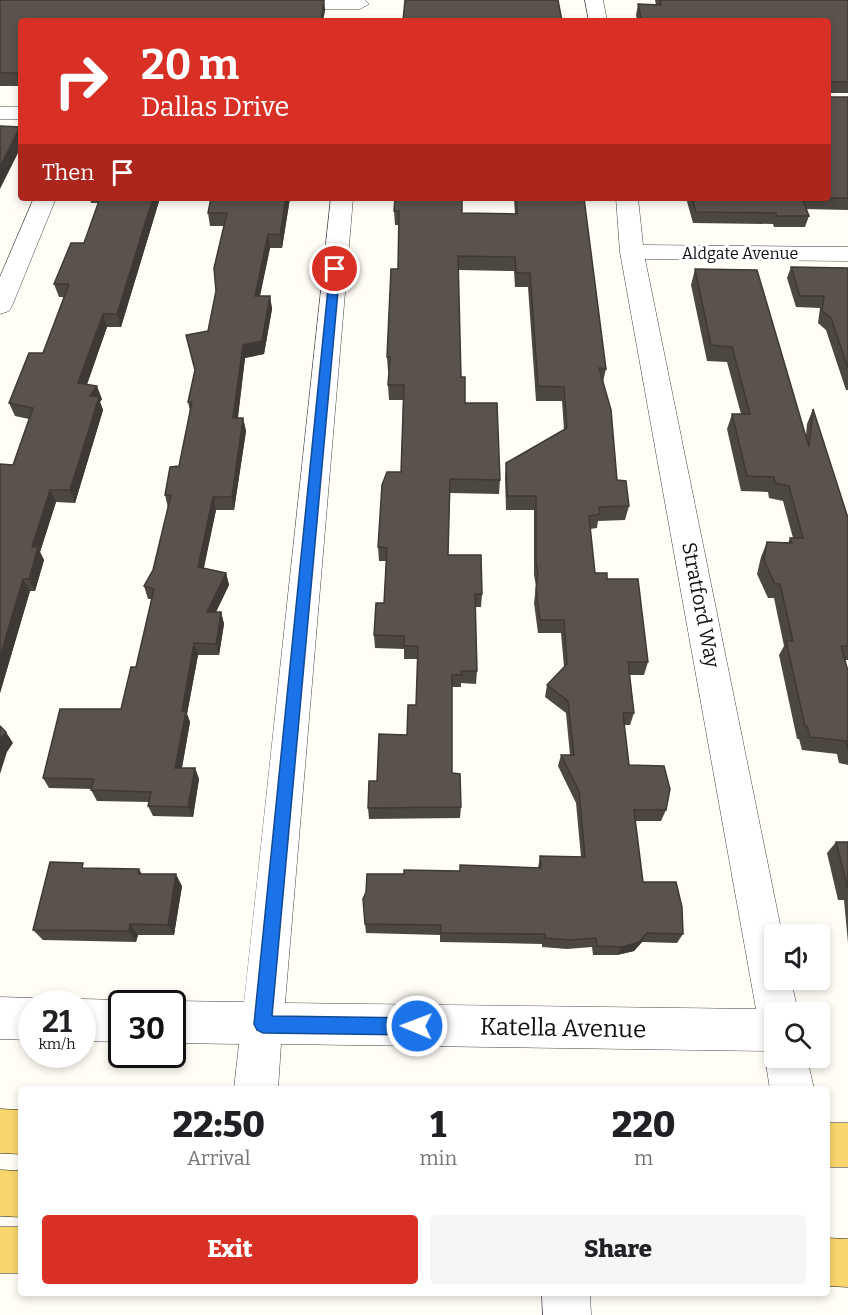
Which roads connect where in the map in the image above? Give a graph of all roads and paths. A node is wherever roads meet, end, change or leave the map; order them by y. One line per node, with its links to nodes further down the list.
1 (594, 0): 4 (street)
2 (267, 4): 3 (street)
3 (360, 8)
4 (597, 18)
5 (0, 113): 6 (street)
6 (18, 113)
7 (44, 201): 12 (street)
8 (342, 201): 17 (street)
9 (627, 201): 10 (street, Stratford Way)
10 (632, 252): 11 (street, Aldgate Avenue); 13 (street, Stratford Way)
11 (848, 254)
12 (0, 306)
13 (775, 1002)
14 (0, 1018): 15 (street)
15 (18, 1019)
16 (186, 1022): 17 (street, Katella Avenue)
17 (263, 1024): 18 (street, Katella Avenue); 20 (street)
18 (764, 1030)
19 (788, 1068): 21 (street)
20 (256, 1086)
21 (791, 1086)
22 (0, 1131): 23 (main road)
23 (18, 1132)
24 (830, 1144): 25 (main road)
25 (848, 1145)
26 (0, 1193): 27 (main road)
27 (18, 1194)
28 (0, 1250): 29 (main road)
29 (18, 1250)
30 (830, 1262): 31 (main road)
31 (848, 1263)
32 (566, 1296): 33 (street)
33 (567, 1315)

